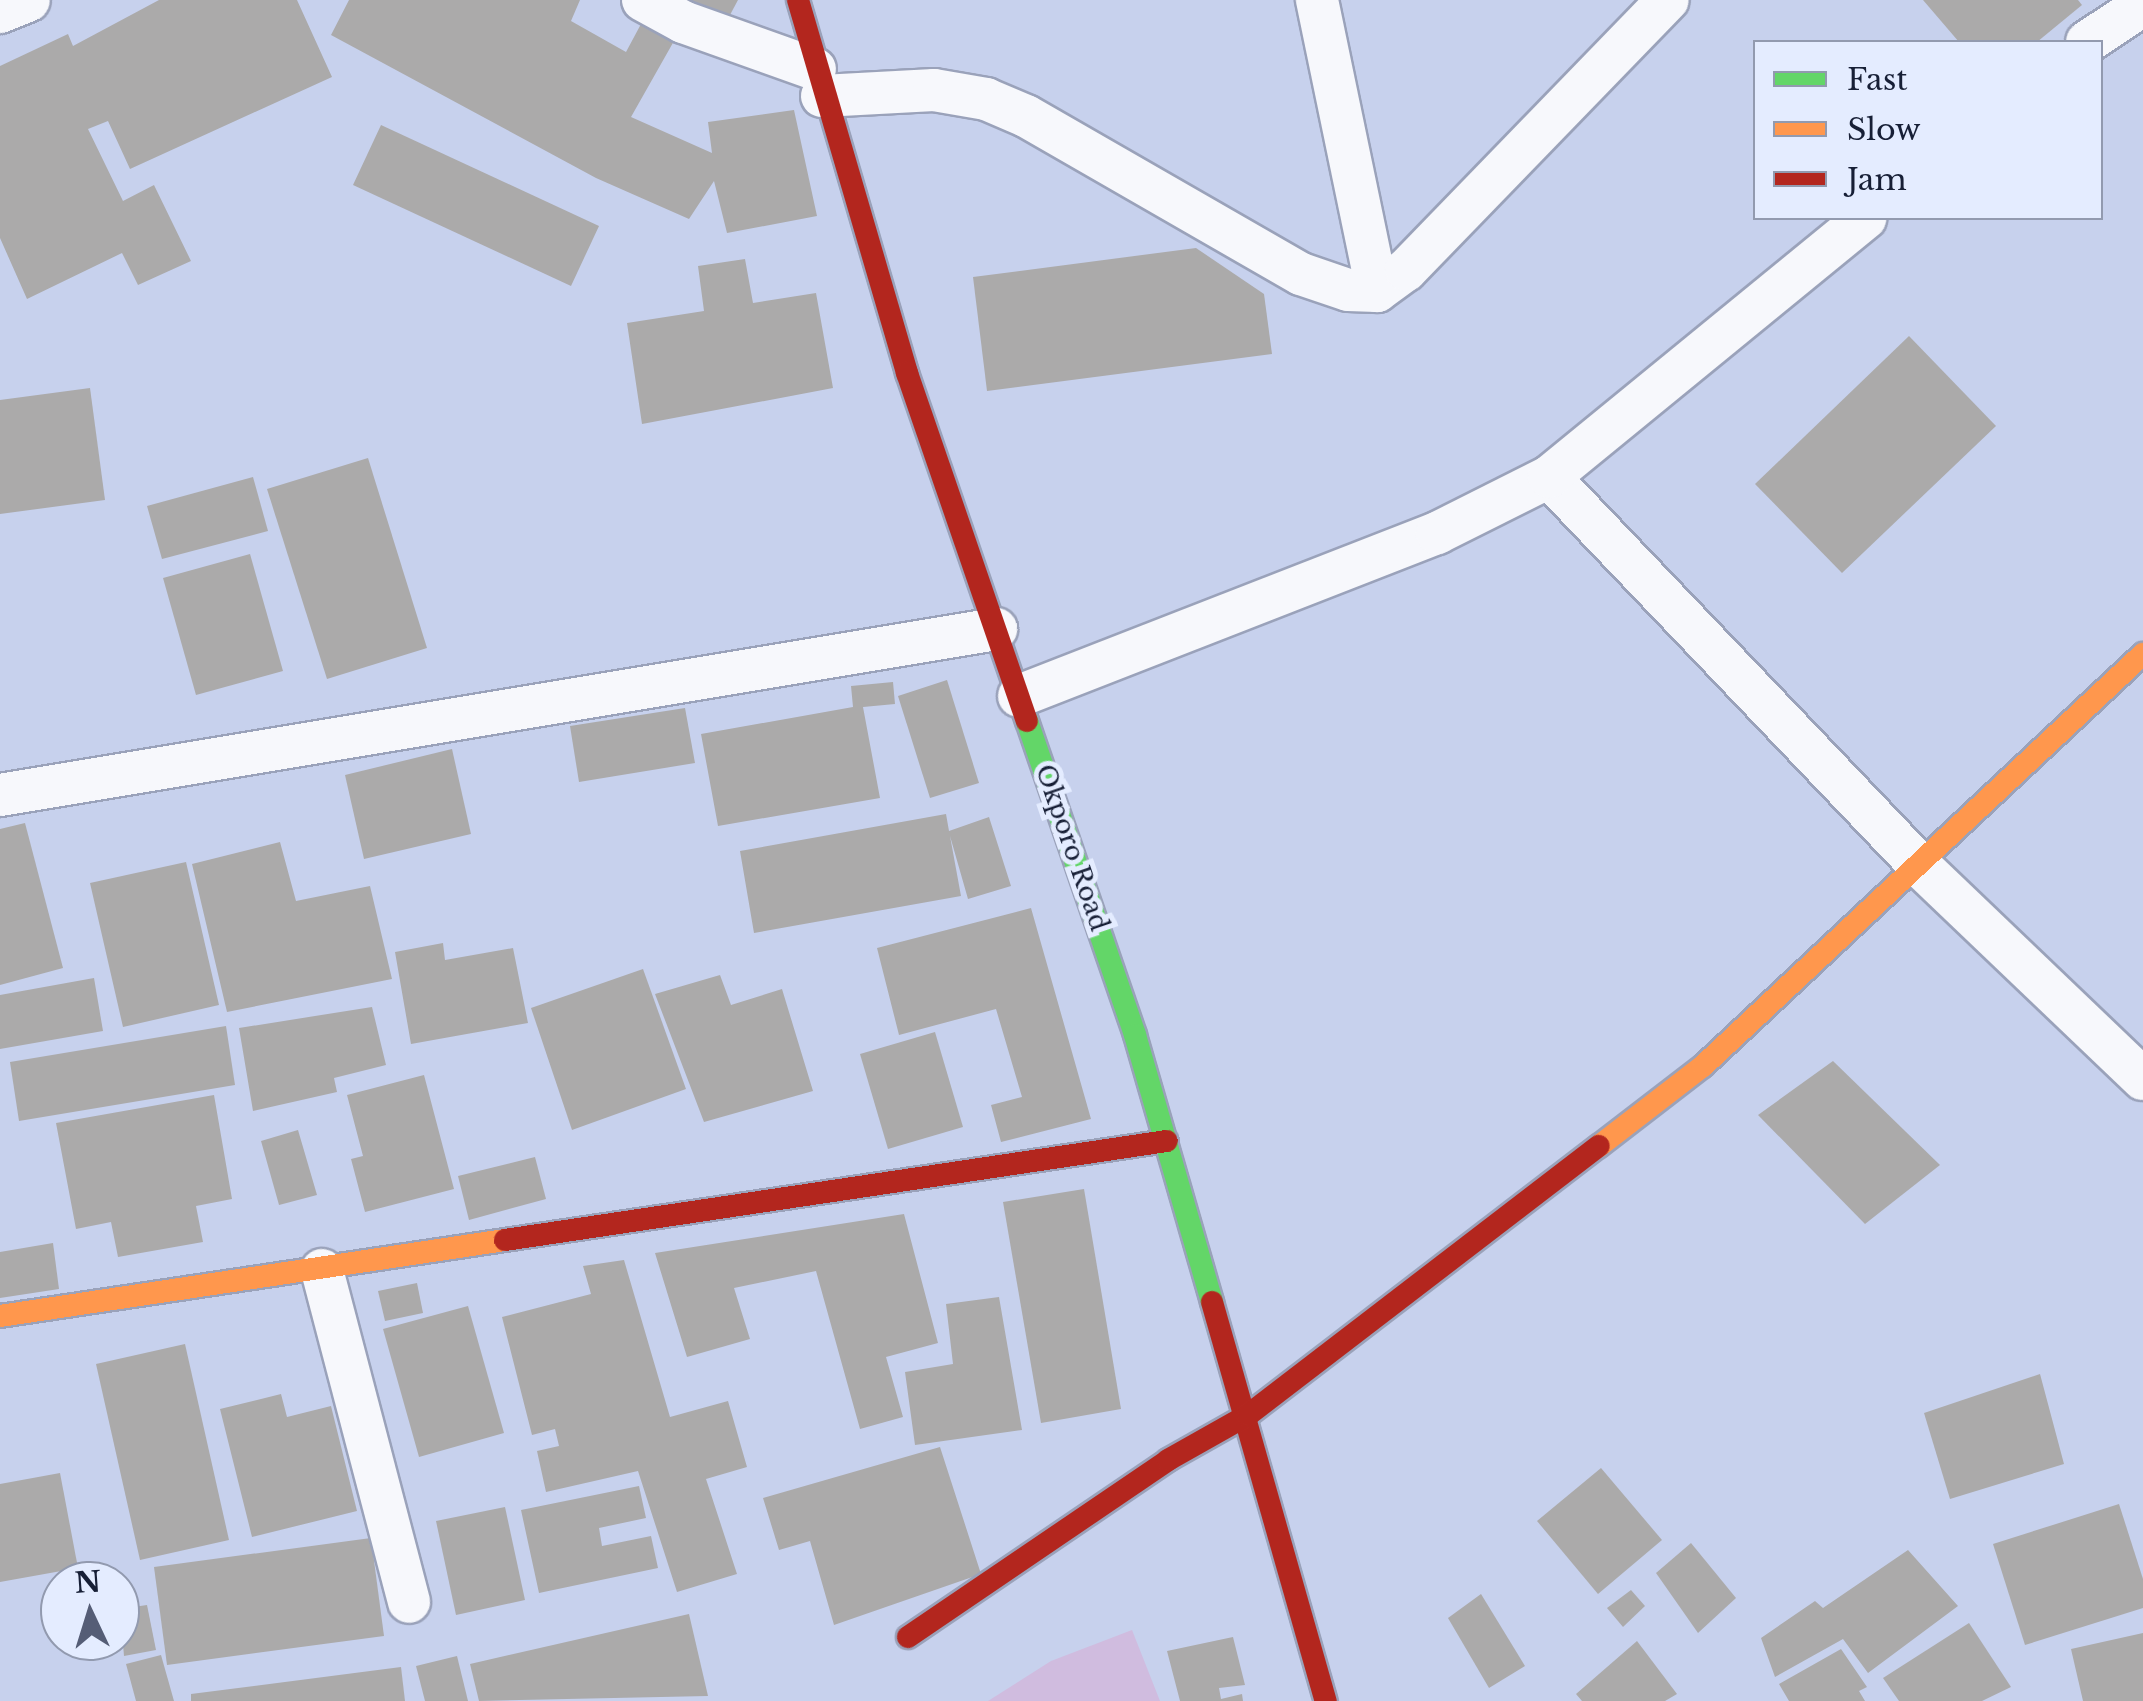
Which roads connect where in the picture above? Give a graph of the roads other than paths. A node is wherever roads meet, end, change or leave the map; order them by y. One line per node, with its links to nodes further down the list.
1 (27, 0): 7 (street)
2 (642, 0): 9 (street)
3 (798, 0): 9 (street, Okporo Road)
4 (1317, 0): 11 (street)
5 (1668, 0): 11 (street)
6 (2143, 5): 8 (street)
7 (0, 12)
8 (2090, 40)
9 (818, 82): 11 (street); 13 (street, Okporo Road)
10 (1864, 220): 12 (street)
11 (1377, 291)
12 (1549, 477): 15 (street); 17 (street)
13 (996, 629): 15 (street, Okporo Road); 16 (street)
14 (2143, 654): 17 (street)
15 (1019, 696): 19 (street, Okporo Road)
16 (0, 795)
17 (1921, 867): 18 (street); 22 (street)
18 (2143, 1078)
19 (1167, 1142): 20 (street); 22 (street, Okporo Road)
20 (322, 1270): 21 (street); 23 (street)
21 (0, 1316)
22 (1248, 1415): 24 (street); 25 (street, Okporo Road)
23 (409, 1602)
24 (908, 1637)
25 (1326, 1701)

